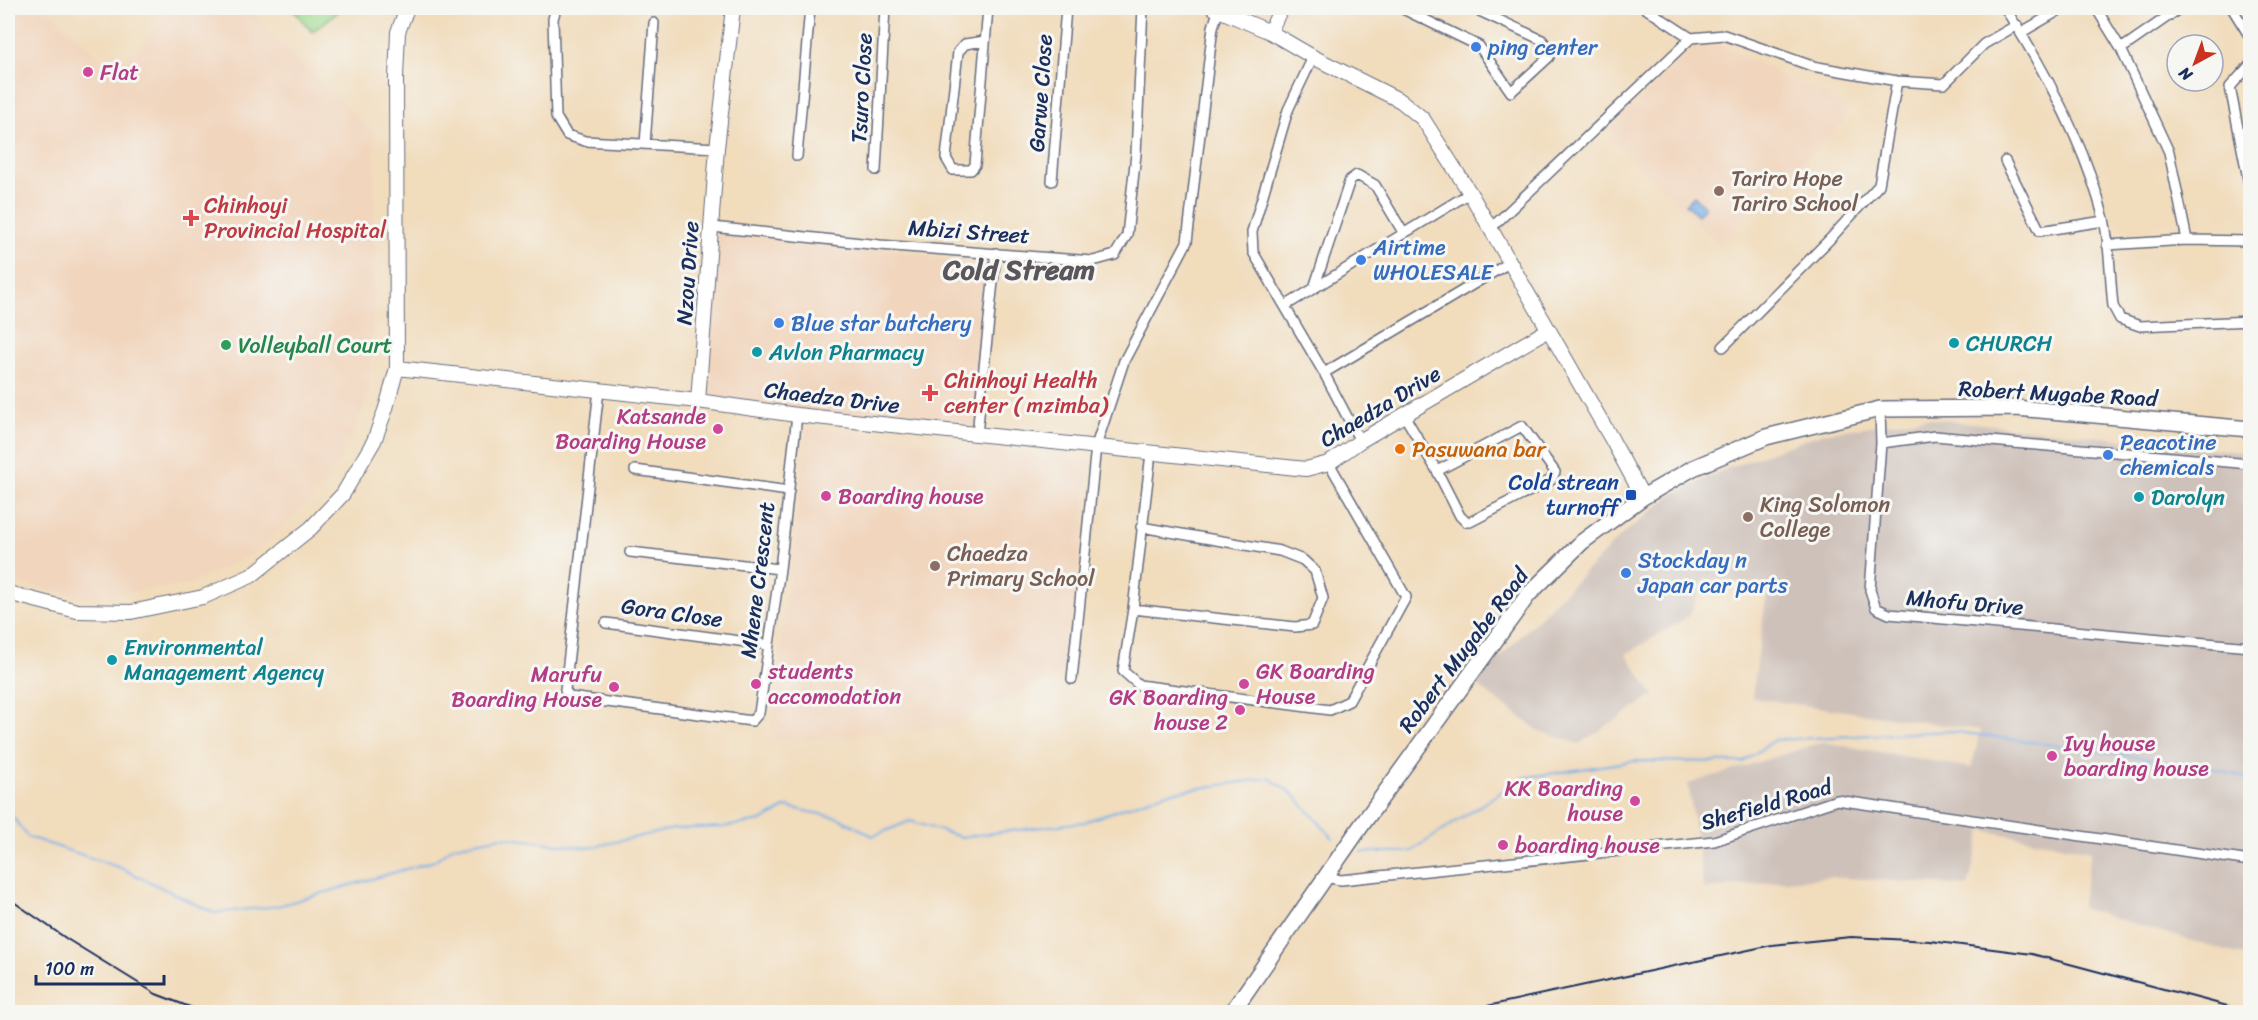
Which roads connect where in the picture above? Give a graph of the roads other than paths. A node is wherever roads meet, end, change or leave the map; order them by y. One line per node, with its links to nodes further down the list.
1 (407, 8): 51 (street)
2 (556, 8): 29 (street)
3 (733, 8): 30 (street, Nzou Drive)
4 (810, 8): 31 (street)
5 (885, 8): 33 (street, Tsuro Close)
6 (988, 8): 24 (street)
7 (1066, 8): 34 (street, Garwe Close)
8 (1143, 8): 44 (street, Mbizi Street)
9 (1216, 8): 21 (street); 62 (street)
10 (1281, 8): 21 (street)
11 (1401, 8): 12 (street)
12 (1473, 8)
13 (1645, 8): 23 (street)
14 (2006, 8): 20 (street)
15 (2063, 8): 20 (street)
16 (2096, 8): 25 (street)
17 (2180, 8): 25 (street)
18 (2232, 8): 22 (street)
19 (654, 22): 29 (street)
20 (2019, 29): 28 (street); 37 (street)
21 (1270, 32): 26 (street)
22 (2250, 37)
23 (1690, 38): 28 (street); 39 (street)
24 (985, 41): 24 (street)
25 (2121, 49): 41 (street)
26 (1313, 57): 36 (street); 47 (street)
27 (2250, 65): 35 (street)
28 (1898, 81): 50 (street)
29 (645, 144): 30 (street)
30 (717, 148): 38 (street, Nzou Drive)
31 (797, 156)
32 (2005, 161): 37 (street)
33 (876, 170)
34 (1052, 181)
35 (2250, 189)
36 (1470, 193): 39 (street); 40 (street)
37 (2104, 221): 43 (street)
38 (712, 227): 44 (street, Mbizi Street); 54 (street, Nzou Drive)
39 (1490, 229): 45 (street)
40 (1404, 234): 46 (street); 46 (street)
41 (2187, 240): 42 (street); 43 (street)
42 (2250, 241)
43 (2107, 245): 48 (street)
44 (996, 253): 59 (street)
45 (1509, 263): 49 (street); 52 (street)
46 (1314, 288): 47 (street)
47 (1285, 306): 52 (street)
48 (2250, 321)
49 (1548, 330): 57 (street, Chaedza Drive); 69 (street)
50 (1723, 347)
51 (398, 368): 53 (street, Chaedza Drive); 73 (street)
52 (1324, 373): 60 (street)
53 (599, 390): 54 (street, Chaedza Drive); 76 (street, Mhene Crescent)
54 (698, 401): 56 (street, Chaedza Drive)
55 (1880, 409): 58 (main road, Robert Mugabe Road); 61 (street, Mhofu Drive); 69 (main road, Robert Mugabe Road)
56 (797, 415): 59 (street, Chaedza Drive); 68 (street, Mhene Crescent)
57 (1404, 415): 60 (street, Chaedza Drive); 67 (street)
58 (2250, 429)
59 (977, 434): 62 (street, Chaedza Drive)
60 (1360, 441): 64 (street, Chaedza Drive)
61 (1881, 443): 65 (street); 77 (street, Mhofu Drive)
62 (1096, 446): 63 (street, Chaedza Drive); 78 (street)
63 (1151, 453): 64 (street, Chaedza Drive); 70 (street)
64 (1329, 463): 74 (street)
65 (2250, 464)
66 (635, 470): 68 (street)
67 (1437, 471): 67 (street)
68 (789, 491): 72 (street, Mhene Crescent)
69 (1643, 497): 80 (main road, Robert Mugabe Road)
70 (1142, 527): 74 (street); 74 (street)
71 (630, 552): 72 (street)
72 (780, 569): 76 (street, Mhene Crescent)
73 (8, 593)
74 (1133, 609)
75 (606, 623): 76 (street, Gora Close)
76 (769, 645)
77 (2250, 647)
78 (1072, 679)
79 (2250, 861): 80 (street, Shefield Road)
80 (1325, 877): 81 (main road, Robert Mugabe Road)
81 (1232, 1012)

